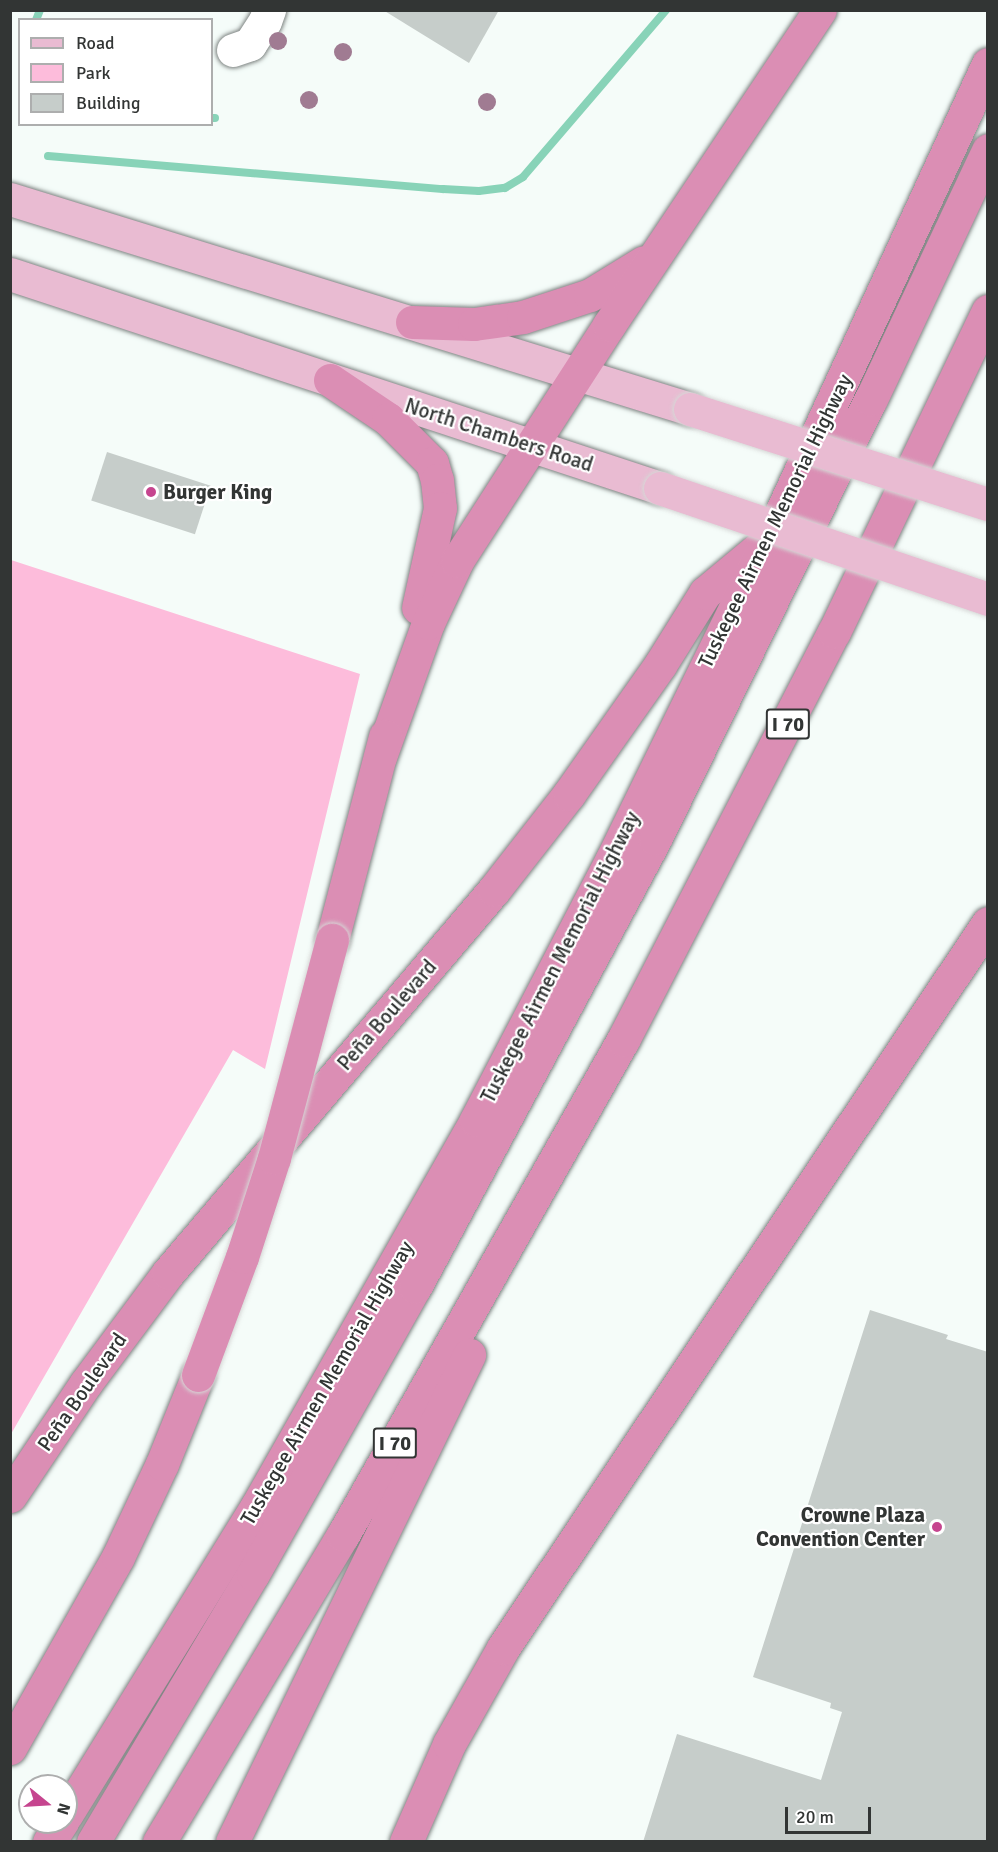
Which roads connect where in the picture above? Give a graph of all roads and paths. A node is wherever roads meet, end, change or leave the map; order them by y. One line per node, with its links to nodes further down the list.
1 (268, 10): 3 (lane)
2 (820, 10): 7 (highway)
3 (233, 50)
4 (987, 64): 19 (highway, Tuskegee Airmen Memorial Highway)
5 (987, 150): 27 (highway)
6 (10, 199): 13 (main road)
7 (663, 245): 13 (highway); 14 (highway)
8 (10, 274): 9 (main road, North Chambers Road)
9 (46, 286): 10 (main road); 15 (main road, North Chambers Road)
10 (10, 288)
11 (987, 311): 16 (highway, I 70)
12 (987, 321): 16 (highway)
13 (412, 322): 14 (main road)
14 (578, 373): 17 (highway); 18 (main road, bridge)
15 (330, 380): 17 (main road, North Chambers Road); 21 (highway)
16 (945, 403): 23 (highway, I 70)
17 (533, 445): 20 (main road, North Chambers Road, bridge); 21 (highway)
18 (987, 504)
19 (769, 539): 24 (highway, Peña Boulevard); 26 (highway, Tuskegee Airmen Memorial Highway)
20 (987, 598)
21 (380, 756): 25 (highway, bridge)
22 (987, 923): 30 (highway)
23 (623, 1040): 28 (highway, I 70); 29 (highway)
24 (10, 1496)
25 (10, 1748)
26 (78, 1796)
27 (93, 1842)
28 (159, 1842)
29 (232, 1842)
30 (406, 1842)

